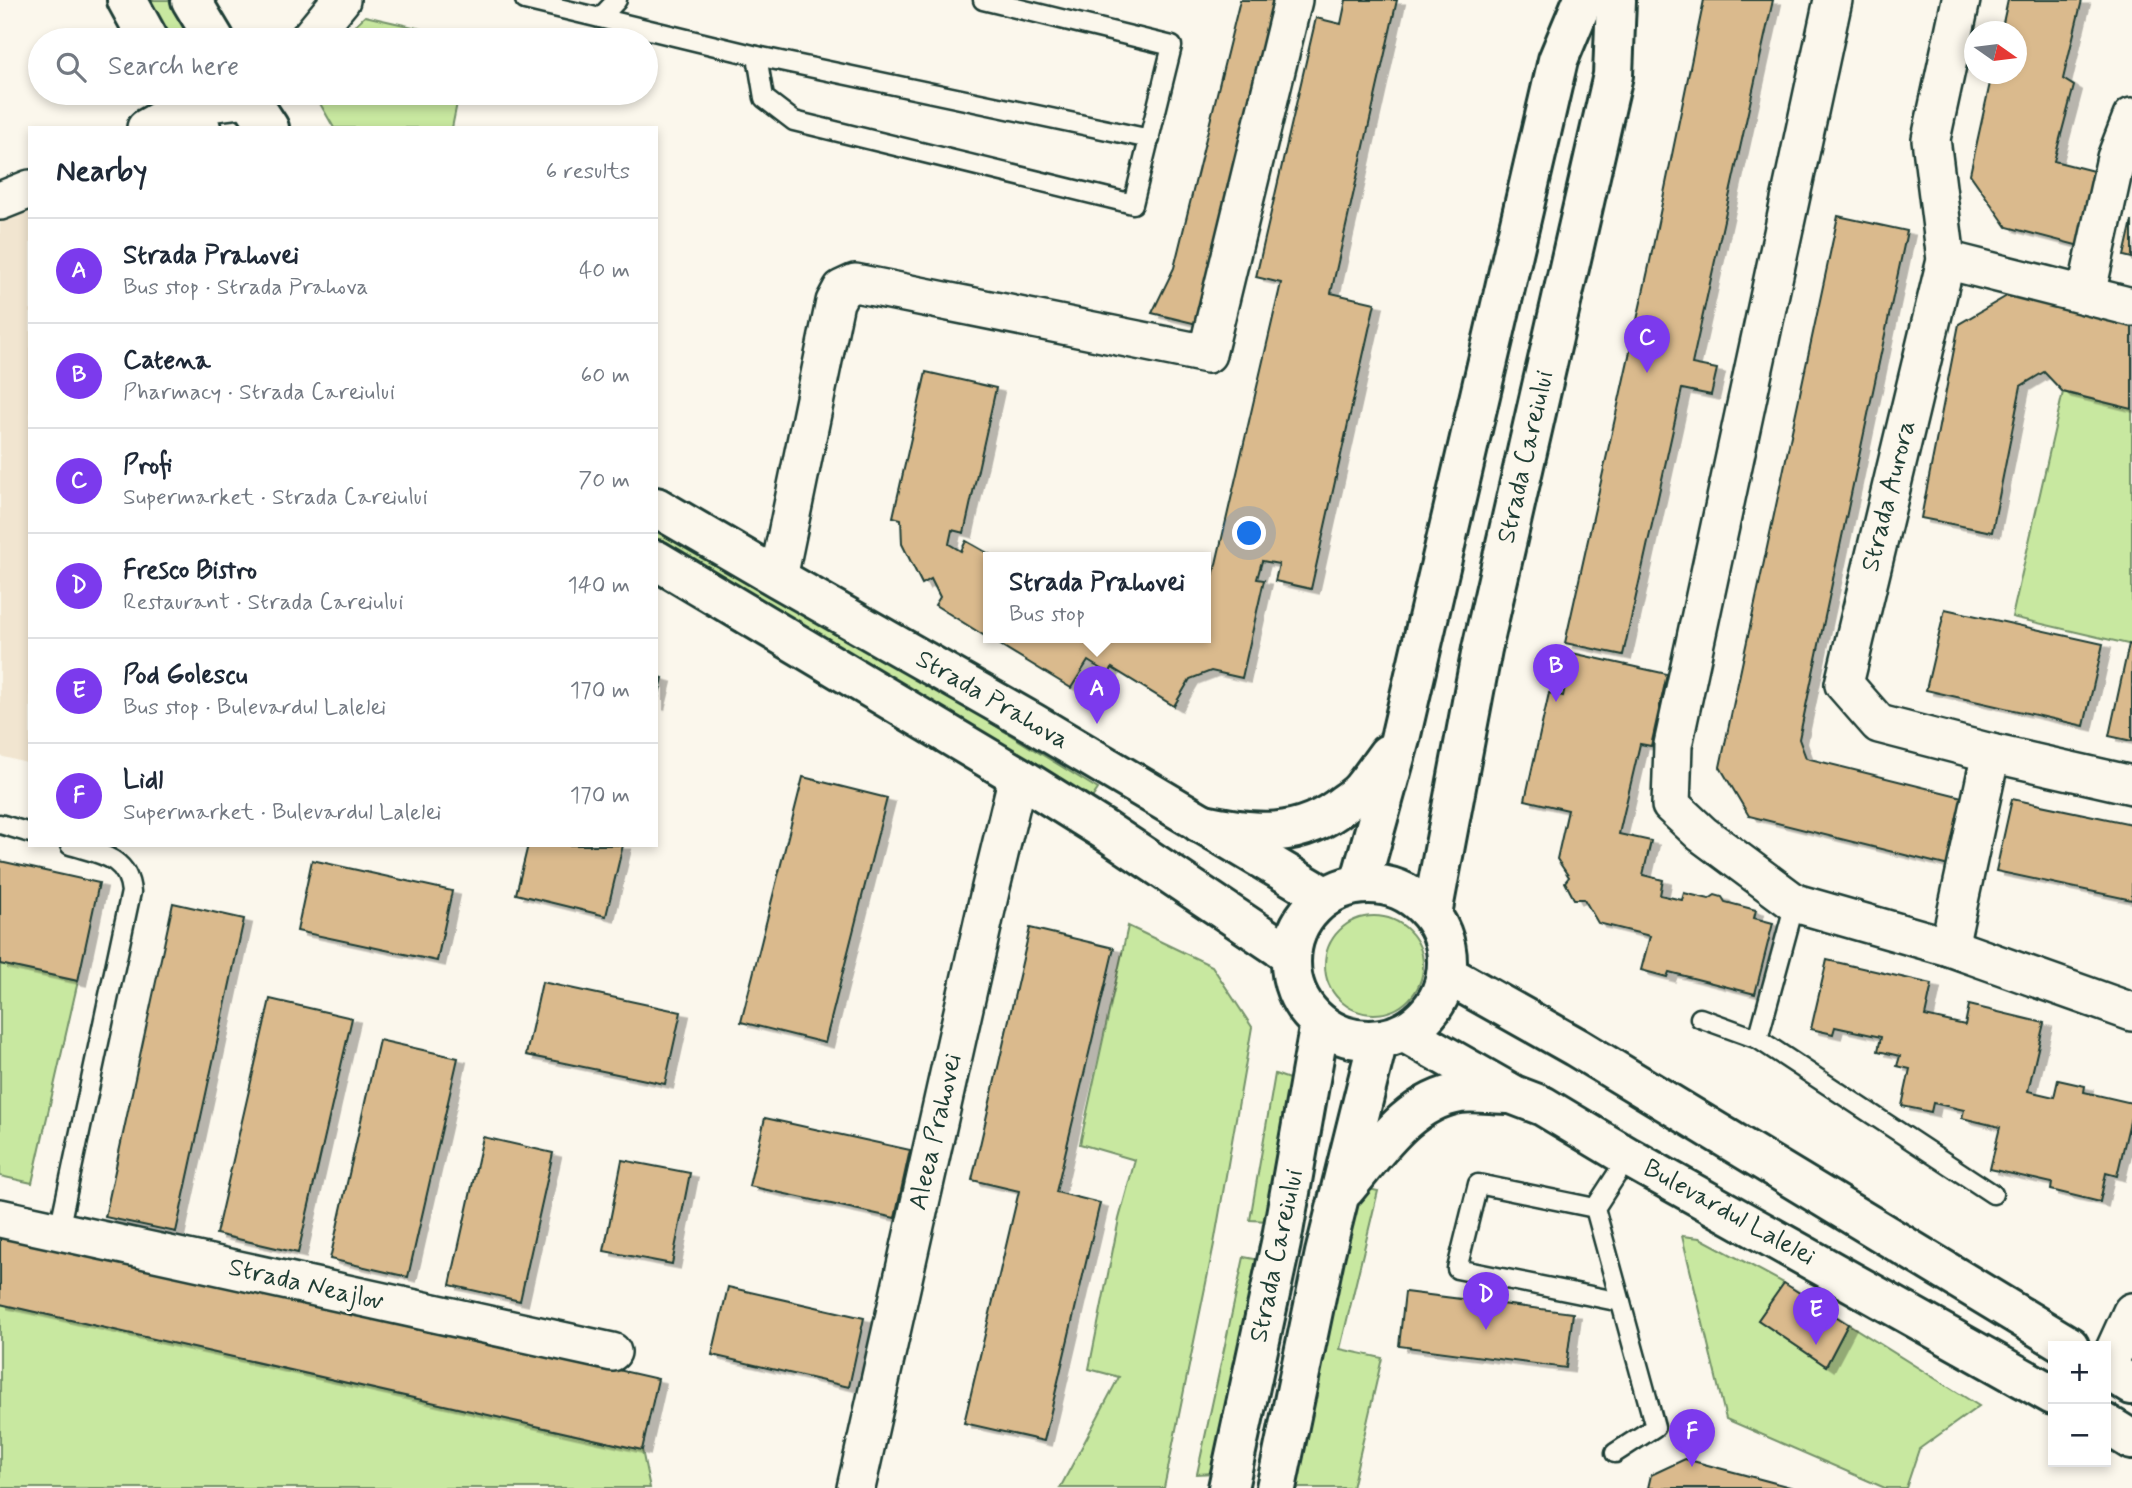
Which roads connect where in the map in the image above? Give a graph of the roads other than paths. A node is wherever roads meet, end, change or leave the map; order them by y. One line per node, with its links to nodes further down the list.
1 (127, 0): 13 (main road)
2 (191, 0): 14 (main road)
3 (341, 0): 15 (street)
4 (525, 0): 12 (lane)
5 (617, 0): 12 (lane)
6 (983, 0): 23 (lane)
7 (1293, 0): 31 (street)
8 (1583, 0): 32 (main road)
9 (1616, 0): 43 (main road, Strada Careiului)
10 (1833, 0): 42 (street)
11 (1961, 0): 26 (street, Strada Aurora)
12 (600, 18): 16 (lane)
13 (142, 28)
14 (208, 28)
15 (318, 28)
16 (641, 28)
17 (658, 32): 18 (lane)
18 (757, 56): 23 (lane); 23 (lane)
19 (232, 105): 20 (street)
20 (188, 109): 22 (street)
21 (2132, 117): 27 (street)
22 (150, 126)
23 (1150, 139)
24 (28, 190): 25 (street)
25 (0, 201)
26 (1946, 260): 27 (street); 33 (street, Strada Aurora)
27 (2086, 295): 28 (street)
28 (2132, 307)
29 (658, 508): 31 (main road, Strada Prahova)
30 (658, 561): 34 (main road, Strada Prahova)
31 (778, 578): 36 (main road, Strada Prahova)
32 (1400, 739): 36 (main road); 40 (main road)
33 (1991, 753): 35 (street, Strada Aurora); 44 (street)
34 (1018, 776): 45 (main road, Strada Prahova); 70 (street, Aleea Prahovei)
35 (2132, 785)
36 (1200, 823): 41 (main road, Strada Prahova)
37 (0, 824): 38 (lane)
38 (28, 832)
39 (76, 847): 58 (lane)
40 (1360, 883): 41 (main road); 43 (main road)
41 (1326, 897): 45 (main road)
42 (1795, 902): 44 (street); 51 (lane)
43 (1432, 914): 46 (main road)
44 (1949, 947): 47 (street)
45 (1291, 955): 49 (main road)
46 (1446, 974): 50 (main road); 61 (main road)
47 (2132, 1012)
48 (1700, 1018): 51 (lane)
49 (1320, 1023): 50 (main road); 71 (main road, Strada Careiului)
50 (1392, 1036): 52 (main road, Bulevardul Lalelei); 54 (main road, Strada Careiului)
51 (1758, 1039): 55 (lane)
52 (1514, 1095): 53 (main road, Bulevardul Lalelei); 54 (main road)
53 (1628, 1157): 56 (lane); 66 (main road, Bulevardul Lalelei)
54 (1341, 1194): 72 (main road, Strada Careiului)
55 (1993, 1194)
56 (1595, 1208): 59 (lane); 59 (lane)
57 (0, 1218): 58 (street, Strada Neajlov)
58 (59, 1230): 62 (street, Strada Neajlov)
59 (1621, 1302): 69 (lane)
60 (2132, 1312): 63 (street)
61 (2060, 1341)
62 (612, 1352)
63 (2111, 1358)
64 (2111, 1372): 65 (main road)
65 (2132, 1385)
66 (2048, 1392)
67 (2111, 1427): 68 (main road)
68 (2132, 1440)
69 (1615, 1453)
70 (856, 1488)
71 (1228, 1488)
72 (1276, 1488)

